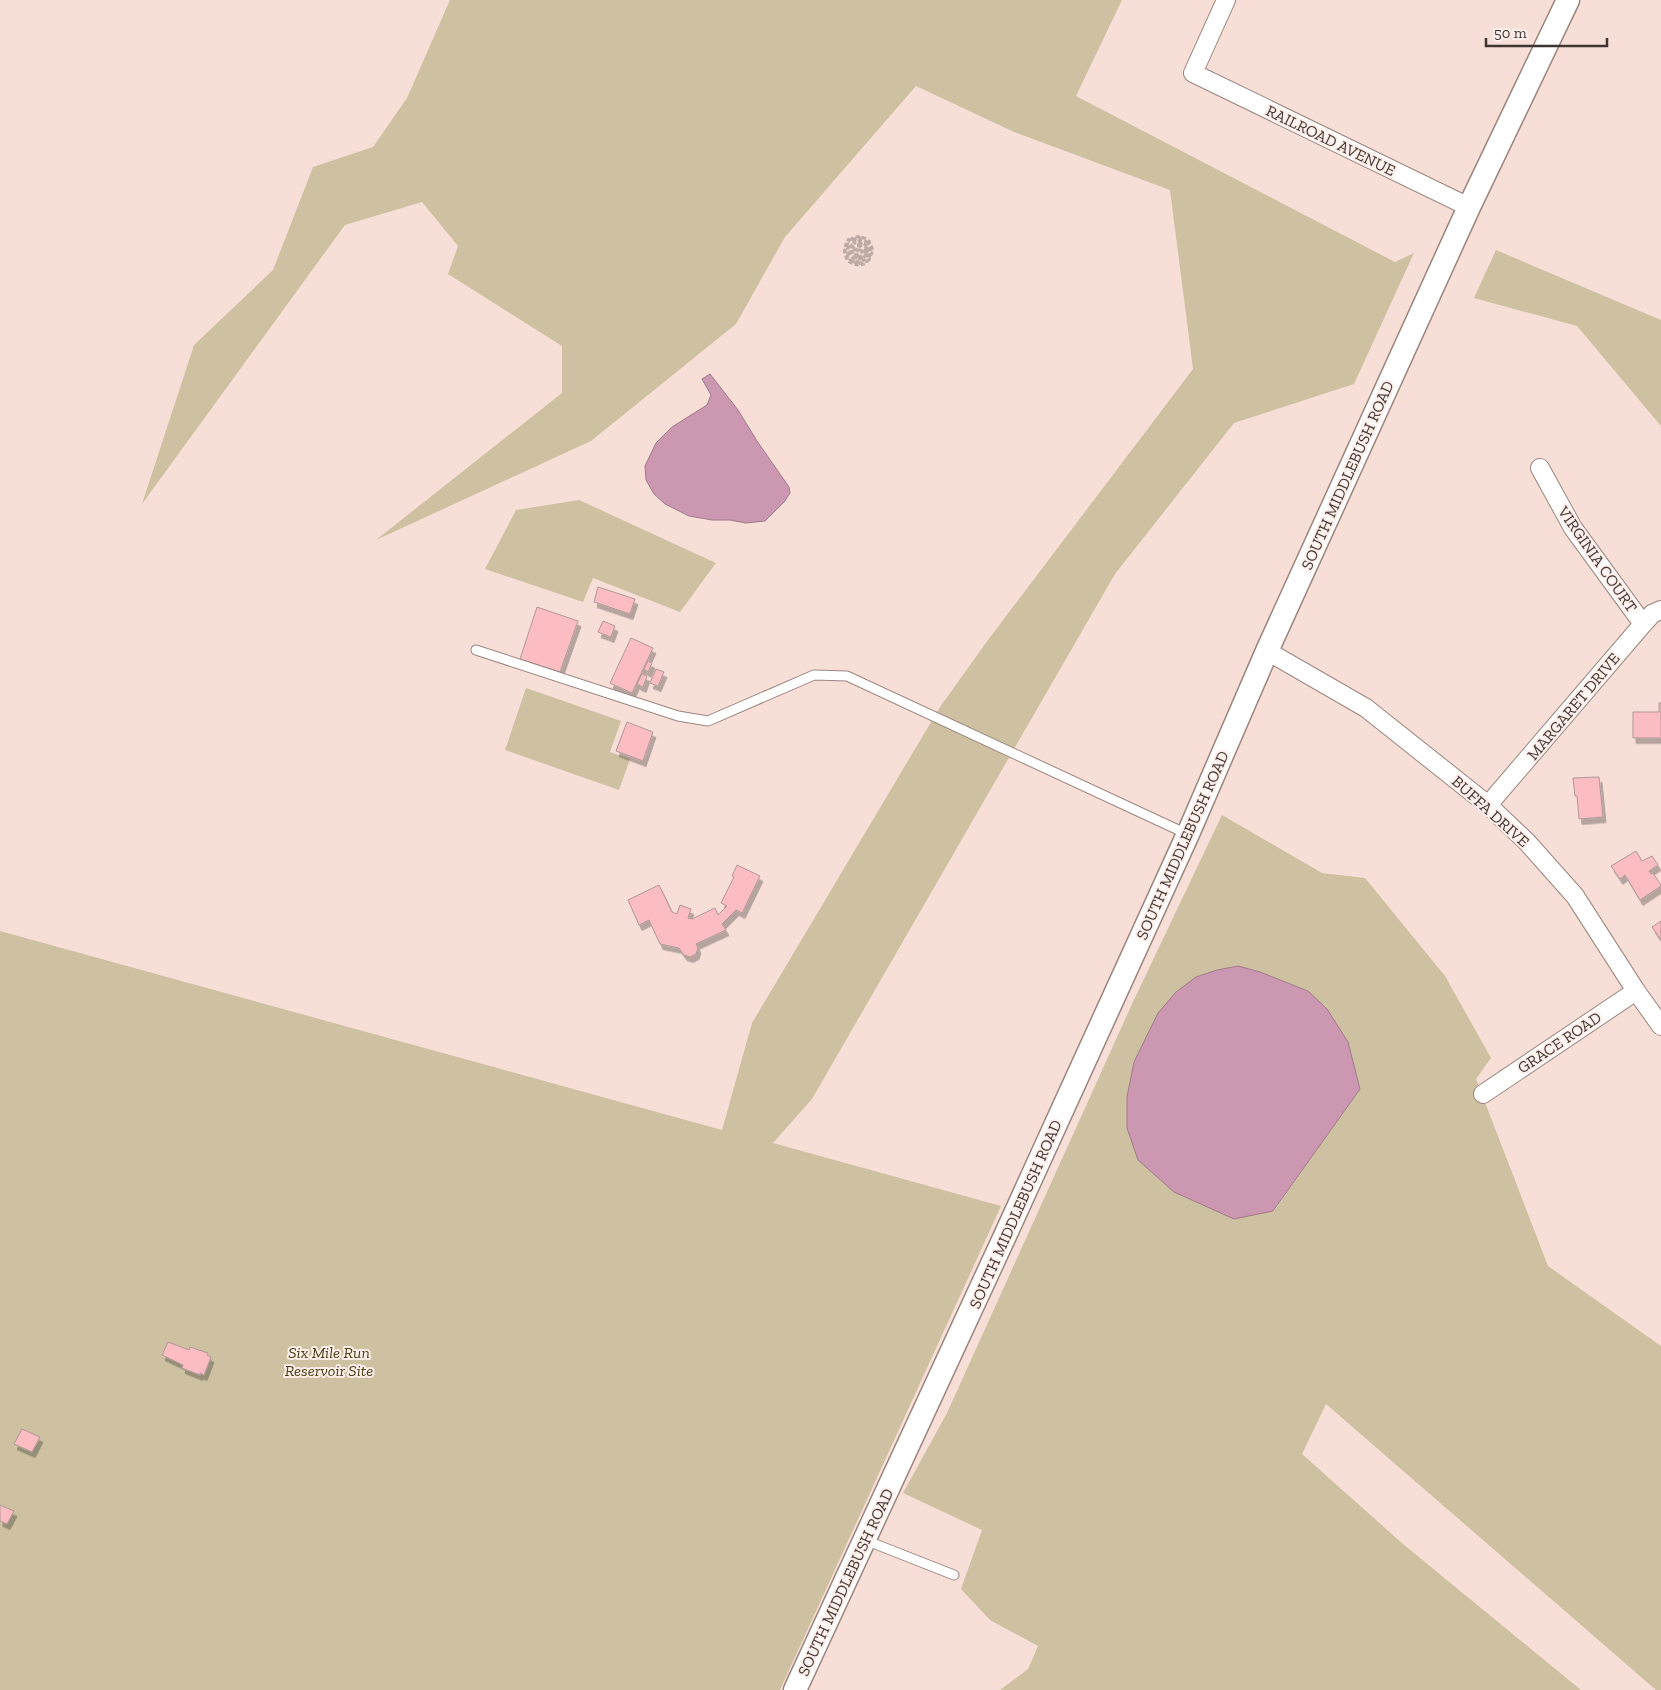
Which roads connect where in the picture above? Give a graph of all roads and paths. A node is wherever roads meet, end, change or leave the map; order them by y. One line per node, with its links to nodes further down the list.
1 (1568, 0): 3 (street, SOUTH MIDDLEBUSH ROAD)
2 (1220, 2): 3 (street, RAILROAD AVENUE)
3 (1469, 207): 10 (street, SOUTH MIDDLEBUSH ROAD)
4 (847, 239): 5 (path)
5 (857, 250)
6 (1540, 468): 8 (street, VIRGINIA COURT)
7 (1661, 610): 8 (street, MARGARET DRIVE)
8 (1643, 624): 11 (street, MARGARET DRIVE)
9 (476, 650): 12 (lane)
10 (1267, 651): 11 (street, BUFFA DRIVE); 12 (street, SOUTH MIDDLEBUSH ROAD)
11 (1488, 805): 13 (street, BUFFA DRIVE)
12 (1188, 834): 16 (street, SOUTH MIDDLEBUSH ROAD)
13 (1636, 991): 14 (street, BUFFA DRIVE); 15 (street, GRACE ROAD)
14 (1661, 1026)
15 (1483, 1094)
16 (865, 1540): 17 (lane); 18 (street, SOUTH MIDDLEBUSH ROAD)
17 (954, 1575)
18 (795, 1690)

